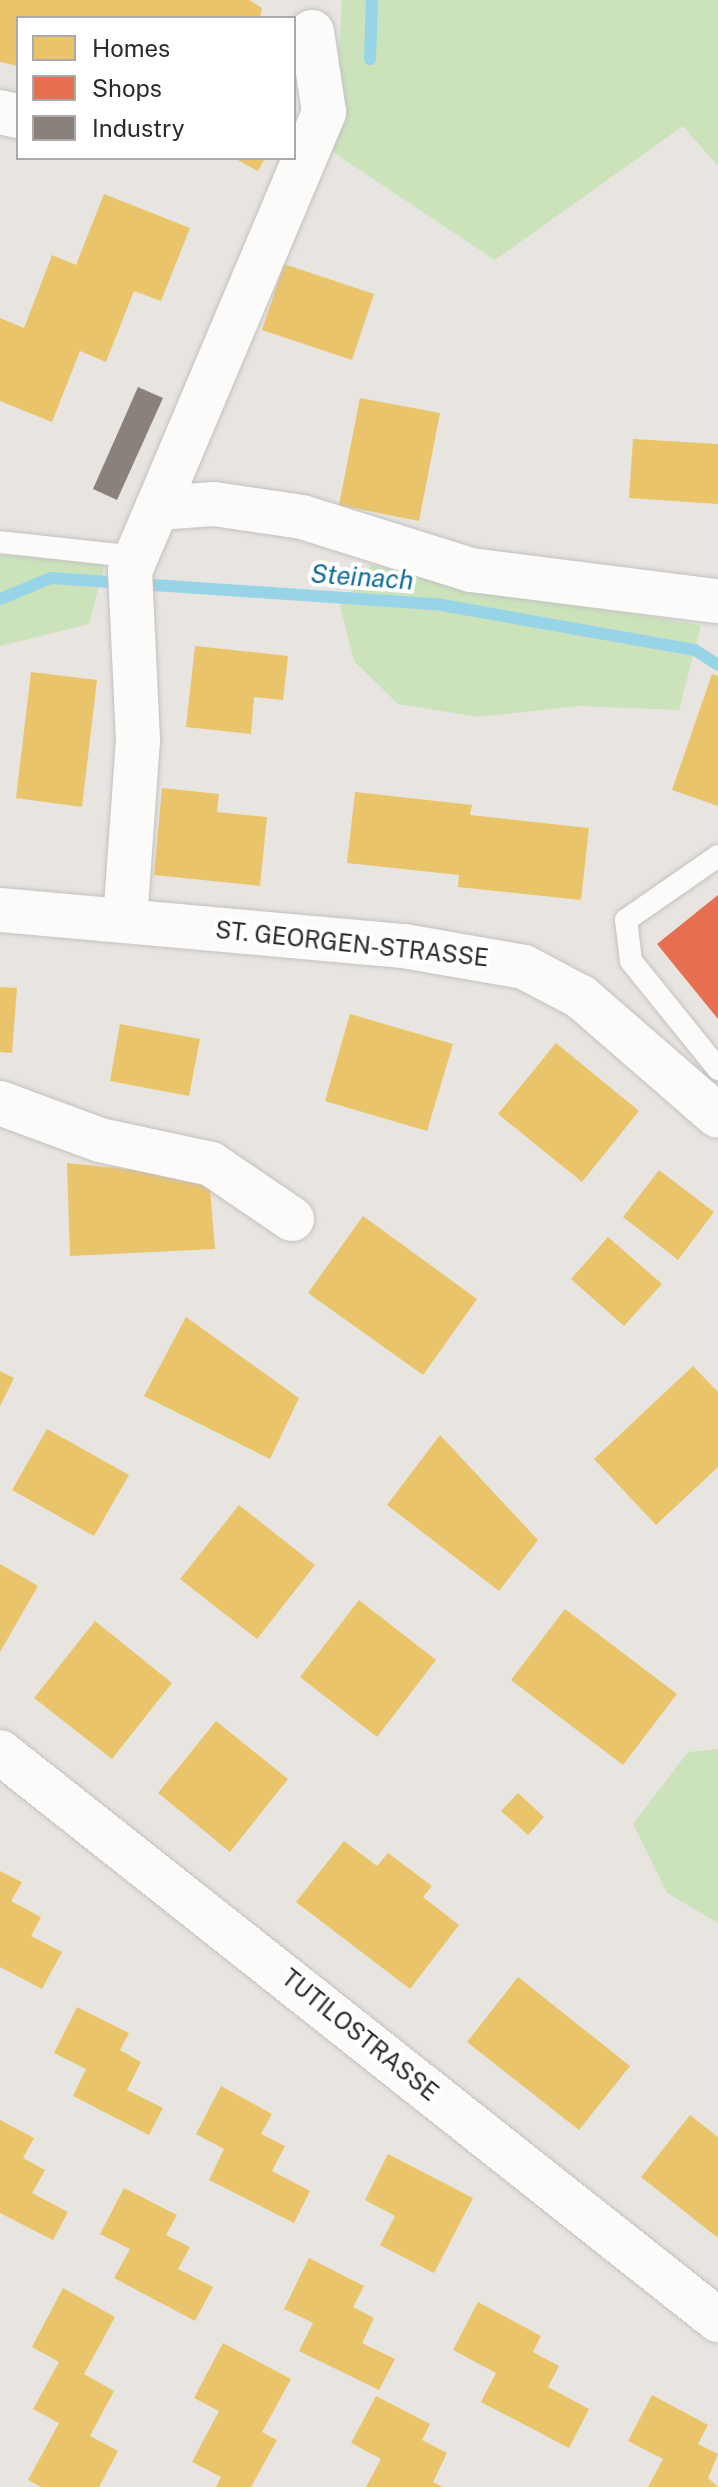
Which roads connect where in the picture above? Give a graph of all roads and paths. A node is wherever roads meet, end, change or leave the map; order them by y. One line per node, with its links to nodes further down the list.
1 (312, 32): 2 (street)
2 (157, 508): 4 (street); 5 (street)
3 (0, 542): 4 (lane)
4 (134, 564): 8 (street)
5 (718, 601)
6 (718, 856): 9 (lane)
7 (0, 910): 8 (street, ST. GEORGEN-STRASSE)
8 (125, 921): 11 (street, ST. GEORGEN-STRASSE)
9 (718, 1069)
10 (0, 1103): 12 (street)
11 (718, 1116)
12 (292, 1219)
13 (0, 1752): 14 (street, TUTILOSTRASSE)
14 (718, 2320)

